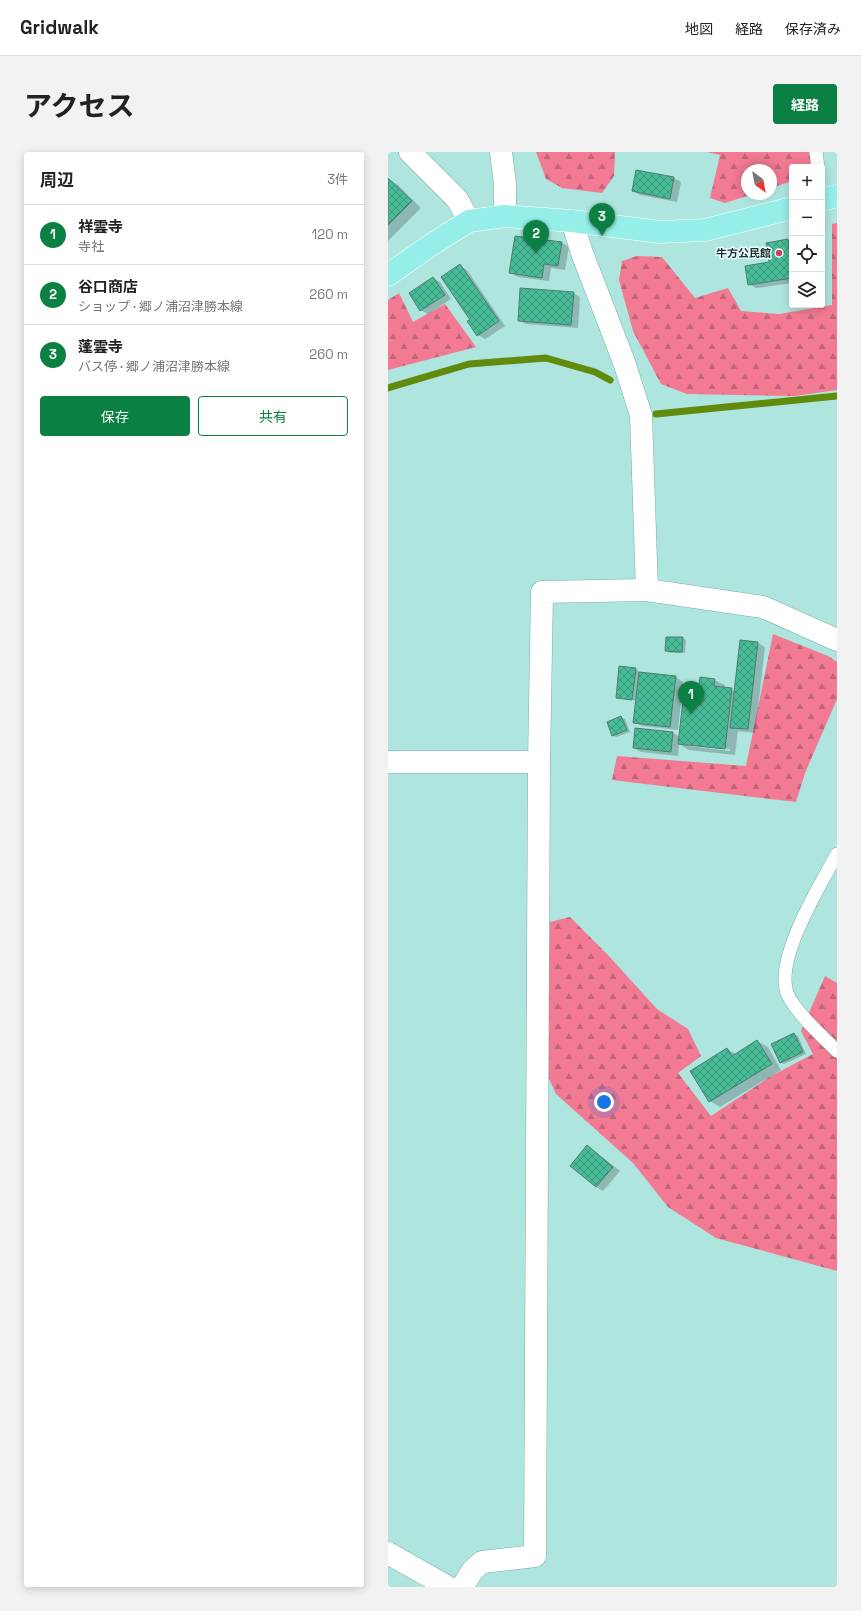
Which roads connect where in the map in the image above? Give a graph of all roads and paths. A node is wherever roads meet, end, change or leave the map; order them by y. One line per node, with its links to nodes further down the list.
1 (410, 152): 7 (street)
2 (501, 152): 6 (street)
3 (816, 152): 4 (lane)
4 (818, 164)
5 (789, 209): 8 (main road)
6 (505, 216): 7 (main road); 8 (main road)
7 (469, 221): 9 (main road)
8 (572, 221): 10 (street)
9 (388, 275)
10 (647, 590): 11 (street); 13 (street)
11 (837, 640)
12 (388, 762): 13 (street)
13 (539, 762): 18 (street)
14 (837, 854): 15 (lane)
15 (837, 1051)
16 (388, 1553): 17 (street)
17 (448, 1587)
18 (462, 1587)

